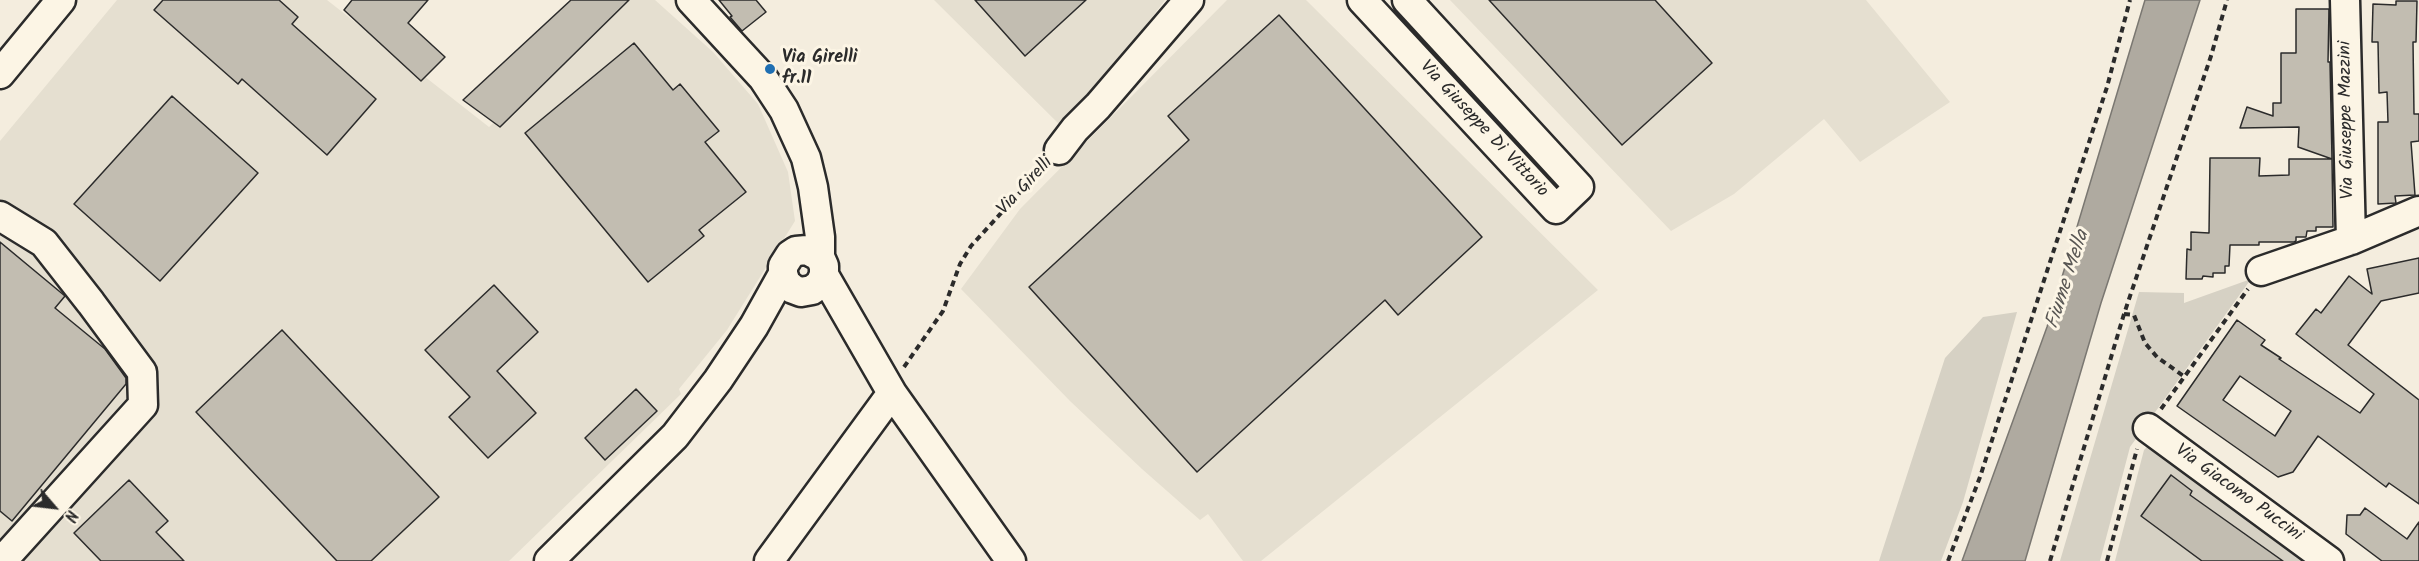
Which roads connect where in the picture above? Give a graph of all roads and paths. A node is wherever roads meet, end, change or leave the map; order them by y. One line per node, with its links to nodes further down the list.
1 (61, 0): 9 (street)
2 (692, 0): 14 (street)
3 (1189, 0): 10 (street, Via Girelli)
4 (1362, 0): 5 (street, Via Giuseppe Di Vittorio)
5 (1407, 0)
6 (2130, 0): 24 (path)
7 (2227, 0): 16 (path)
8 (2346, 0): 13 (street, Via Giuseppe Mazzini)
9 (0, 74)
10 (1059, 150): 18 (path, Via Girelli)
11 (2419, 211): 13 (street)
12 (0, 216): 20 (street)
13 (2350, 240): 15 (street)
14 (805, 270): 18 (street); 21 (street)
15 (2261, 271): 17 (path)
16 (2124, 314): 17 (path); 25 (path)
17 (2185, 377): 19 (path)
18 (892, 393): 22 (street); 23 (street)
19 (2148, 428): 26 (path); 27 (street, Via Giacomo Puccini)
20 (4, 550)
21 (549, 561)
22 (770, 561)
23 (1011, 561)
24 (1948, 561)
25 (2050, 561)
26 (2107, 561)
27 (2329, 561)

